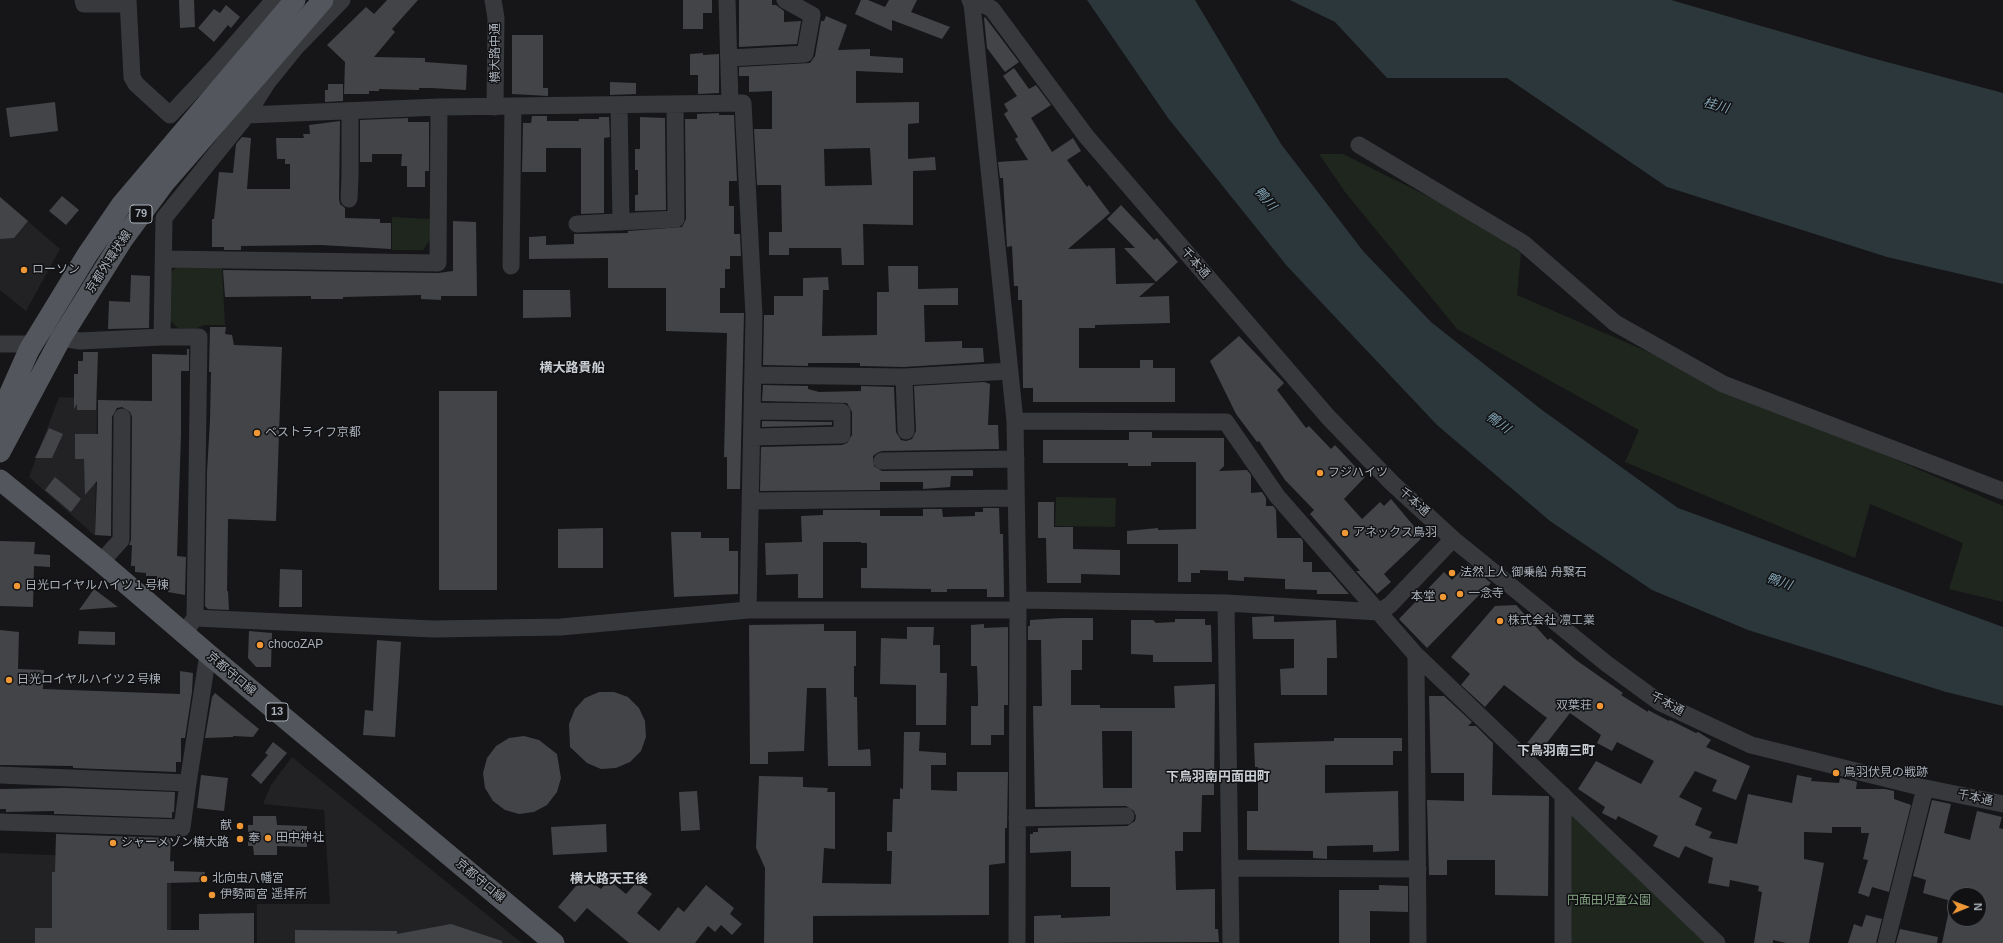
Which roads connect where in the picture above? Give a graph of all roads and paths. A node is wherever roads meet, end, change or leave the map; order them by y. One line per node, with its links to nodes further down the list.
1 (83, 0): 8 (street)
2 (274, 0): 8 (street)
3 (295, 0): 29 (main road, 京都外環状線 / 79)
4 (342, 0): 19 (street)
5 (494, 0): 15 (street, 横大路中通)
6 (727, 0): 11 (street)
7 (785, 0): 11 (street)
8 (128, 2)
9 (322, 2): 27 (main road, 京都外環状線 / 79)
10 (971, 2): 30 (street); 46 (street, 千本通)
11 (729, 58): 12 (street)
12 (730, 103): 13 (street); 31 (street)
13 (676, 104): 14 (street); 22 (street)
14 (619, 105): 16 (street); 22 (street)
15 (495, 106): 16 (street); 17 (street)
16 (513, 106): 25 (street)
17 (439, 107): 18 (street); 24 (street)
18 (350, 111): 19 (street); 21 (street)
19 (246, 115): 24 (street)
20 (1358, 145): 43 (street)
21 (349, 199)
22 (621, 222): 23 (street)
23 (577, 224)
24 (164, 259): 26 (street)
25 (511, 266)
26 (162, 337): 27 (street); 52 (street)
27 (61, 338): 39 (main road, 京都外環状線 / 79)
28 (0, 344): 29 (street)
29 (33, 344): 36 (main road, 京都外環状線 / 79)
30 (1010, 371): 32 (street); 35 (street)
31 (753, 375): 32 (street); 33 (street)
32 (904, 377): 37 (street)
33 (752, 411): 38 (street); 38 (street)
34 (122, 417): 47 (street)
35 (1015, 421): 40 (street); 51 (street)
36 (0, 425)
37 (906, 431)
38 (752, 437): 45 (street)
39 (0, 452)
40 (1016, 459): 41 (street); 44 (street)
41 (882, 461)
42 (0, 480): 47 (main road, 京都守口線 / 13)
43 (2003, 491)
44 (1016, 498): 45 (street); 49 (street)
45 (750, 501): 50 (street)
46 (1453, 538): 51 (street); 57 (street, 千本通)
47 (101, 562): 52 (main road, 京都守口線 / 13)
48 (1226, 604): 49 (street); 51 (street); 63 (street)
49 (1018, 605): 50 (street); 61 (street)
50 (748, 610): 52 (street)
51 (1379, 612): 54 (street)
52 (190, 626): 53 (main road, 京都守口線 / 13)
53 (208, 654): 56 (street); 65 (main road, 京都守口線 / 13)
54 (1416, 655): 58 (street); 64 (street)
55 (0, 775): 56 (street)
56 (188, 783): 62 (street)
57 (1925, 788): 59 (street, 千本通); 71 (street)
58 (1563, 795): 69 (street); 70 (street)
59 (2003, 804)
60 (1126, 816): 61 (street)
61 (1017, 818): 66 (street)
62 (0, 822)
63 (1230, 868): 64 (street); 67 (street)
64 (1418, 869): 68 (street)
65 (554, 943)
66 (1017, 943)
67 (1230, 943)
68 (1418, 943)
69 (1563, 943)
70 (1716, 943)
71 (1886, 943)

